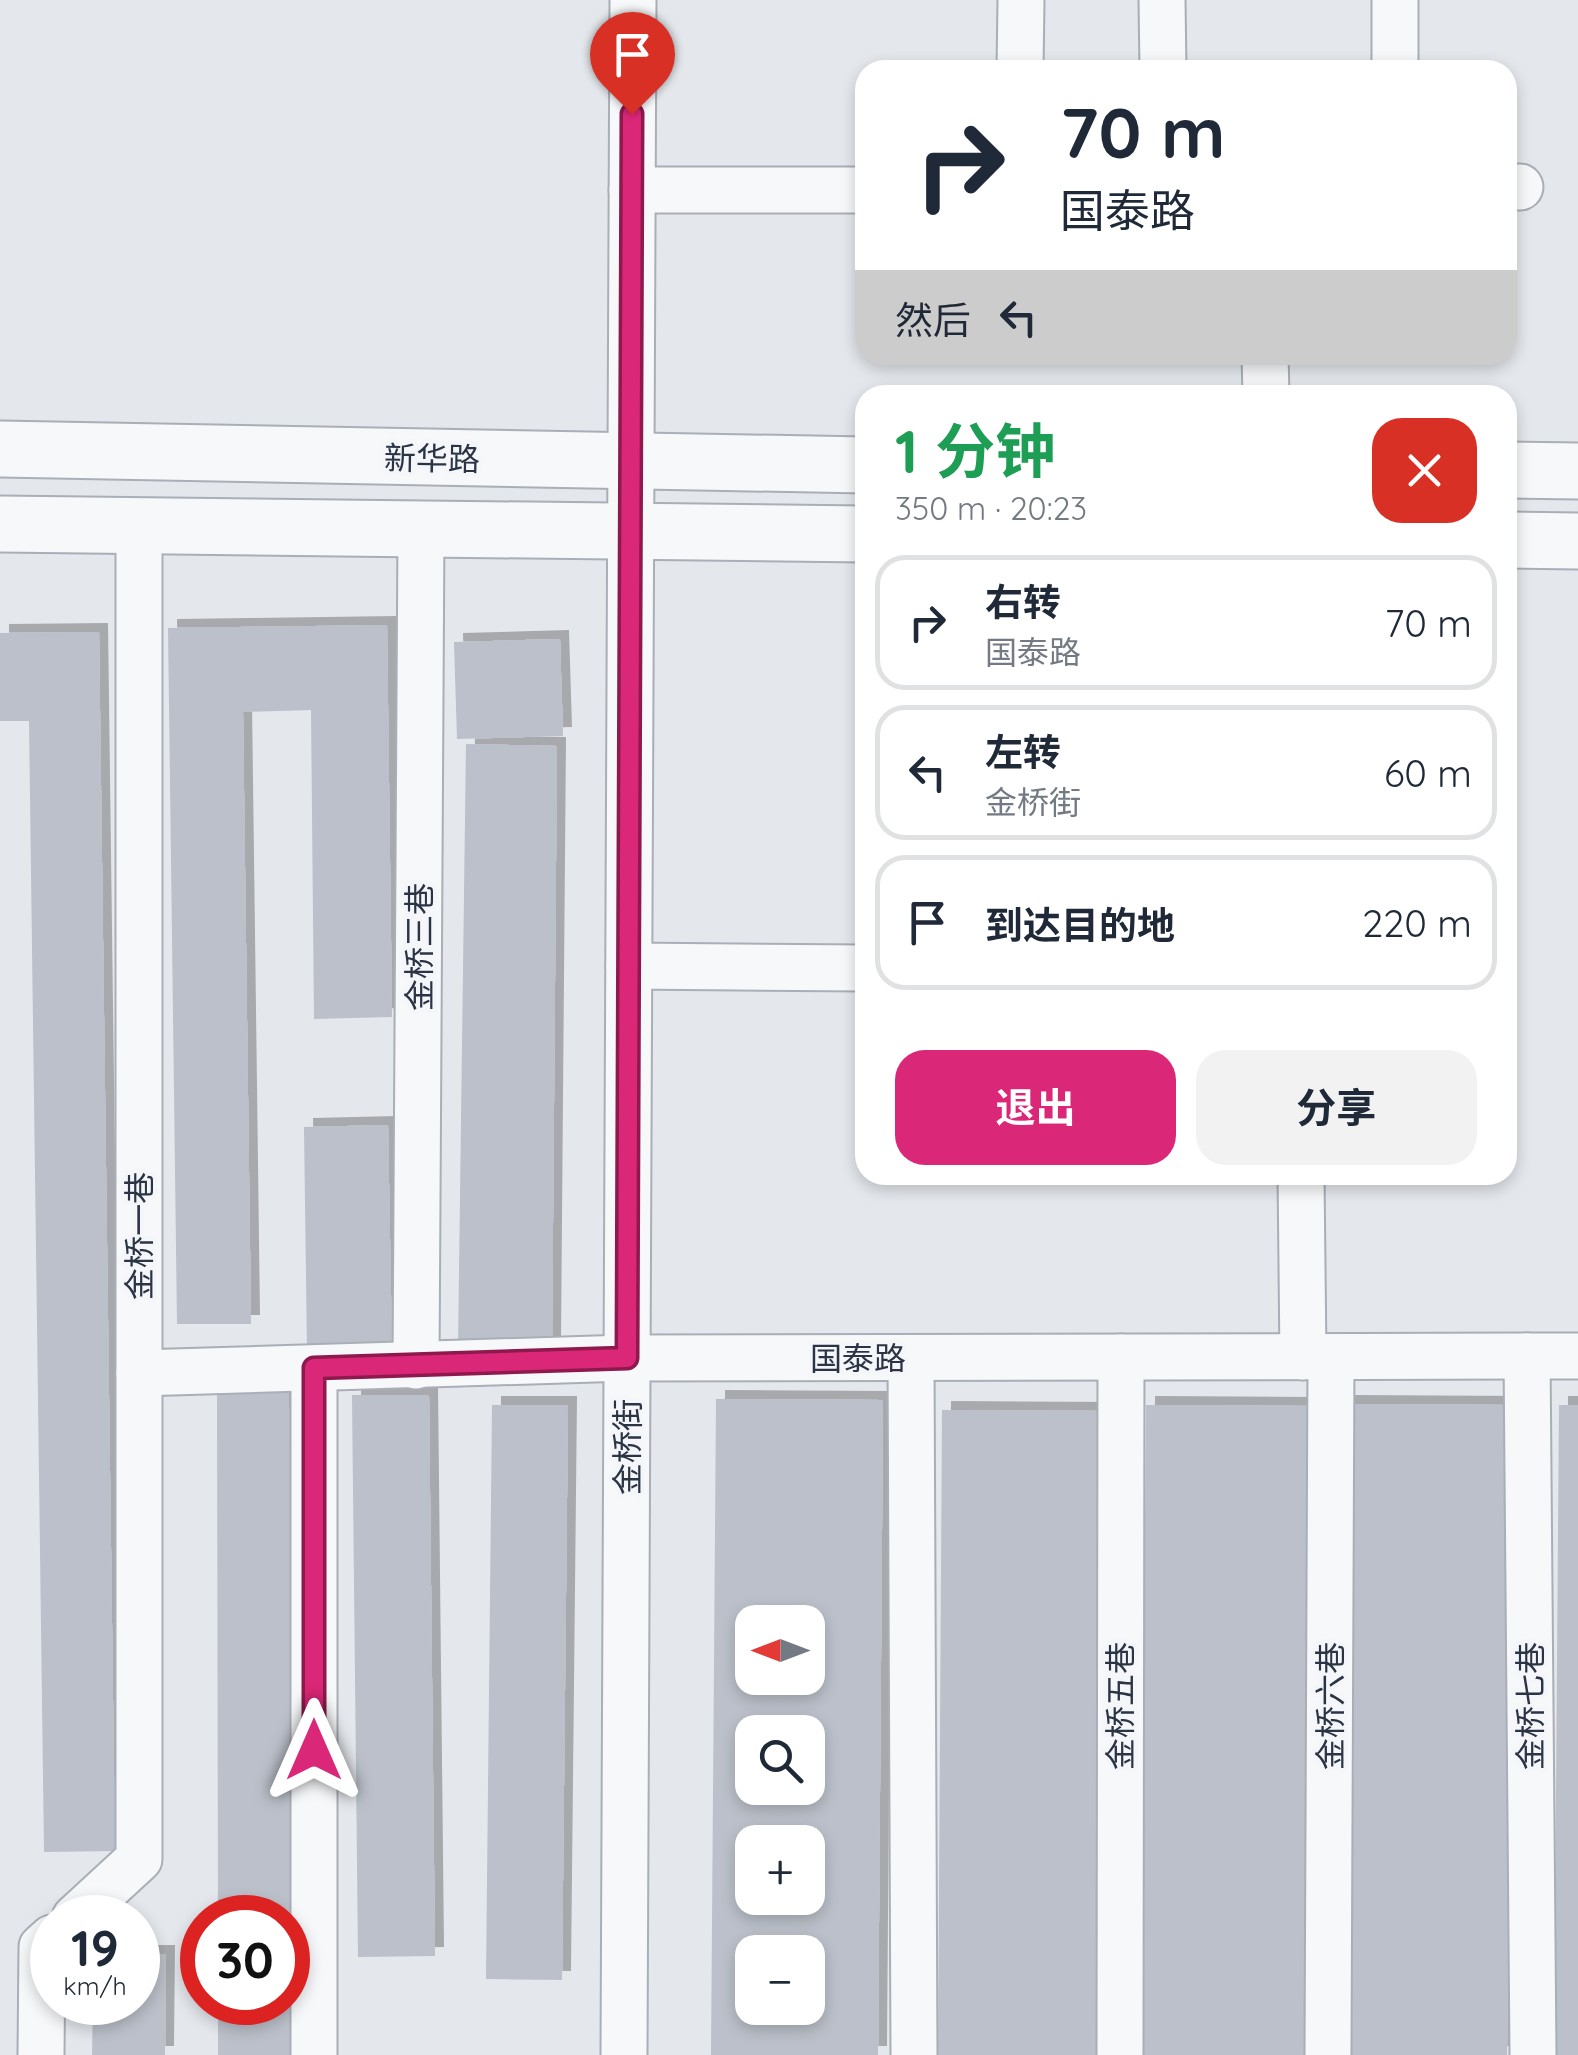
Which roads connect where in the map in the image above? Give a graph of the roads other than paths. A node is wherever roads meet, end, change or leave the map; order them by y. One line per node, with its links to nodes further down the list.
1 (633, 0): 8 (street, 金桥街)
2 (1021, 0): 5 (street)
3 (1162, 0): 6 (street)
4 (1396, 0): 7 (street)
5 (1020, 60)
6 (1163, 60)
7 (1395, 60)
8 (632, 190): 9 (street); 11 (street, 金桥街)
9 (855, 190)
10 (0, 449): 11 (street, 新华路)
11 (631, 463): 12 (street, 新华路); 18 (street, 金桥街)
12 (855, 464)
13 (1517, 470): 14 (street)
14 (1578, 470)
15 (0, 524): 16 (street)
16 (139, 526): 17 (street); 33 (street, 金桥一巷)
17 (421, 529): 18 (street); 31 (street, 金桥三巷)
18 (631, 531): 19 (street); 22 (street, 金桥街)
19 (855, 534)
20 (1517, 540): 21 (street)
21 (1578, 541)
22 (629, 966): 23 (street); 29 (street, 金桥街)
23 (855, 968)
24 (1302, 1185): 28 (street, 金桥六巷)
25 (1526, 1356): 26 (street, 国泰路); 28 (street, 国泰路); 42 (street, 金桥七巷)
26 (1578, 1356)
27 (1120, 1357): 28 (street, 国泰路); 30 (street, 国泰路); 40 (street, 金桥五巷)
28 (1317, 1357): 41 (street, 金桥六巷)
29 (627, 1358): 30 (street, 国泰路); 31 (street, 国泰路); 38 (street, 金桥街)
30 (911, 1358): 39 (street)
31 (416, 1366): 32 (street, 国泰路)
32 (314, 1368): 33 (street, 国泰路); 37 (street)
33 (139, 1373): 34 (street, 金桥一巷)
34 (100, 1895)
35 (41, 2025): 36 (street)
36 (41, 2055)
37 (314, 2055)
38 (624, 2055)
39 (914, 2055)
40 (1120, 2055)
41 (1328, 2055)
42 (1533, 2055)

